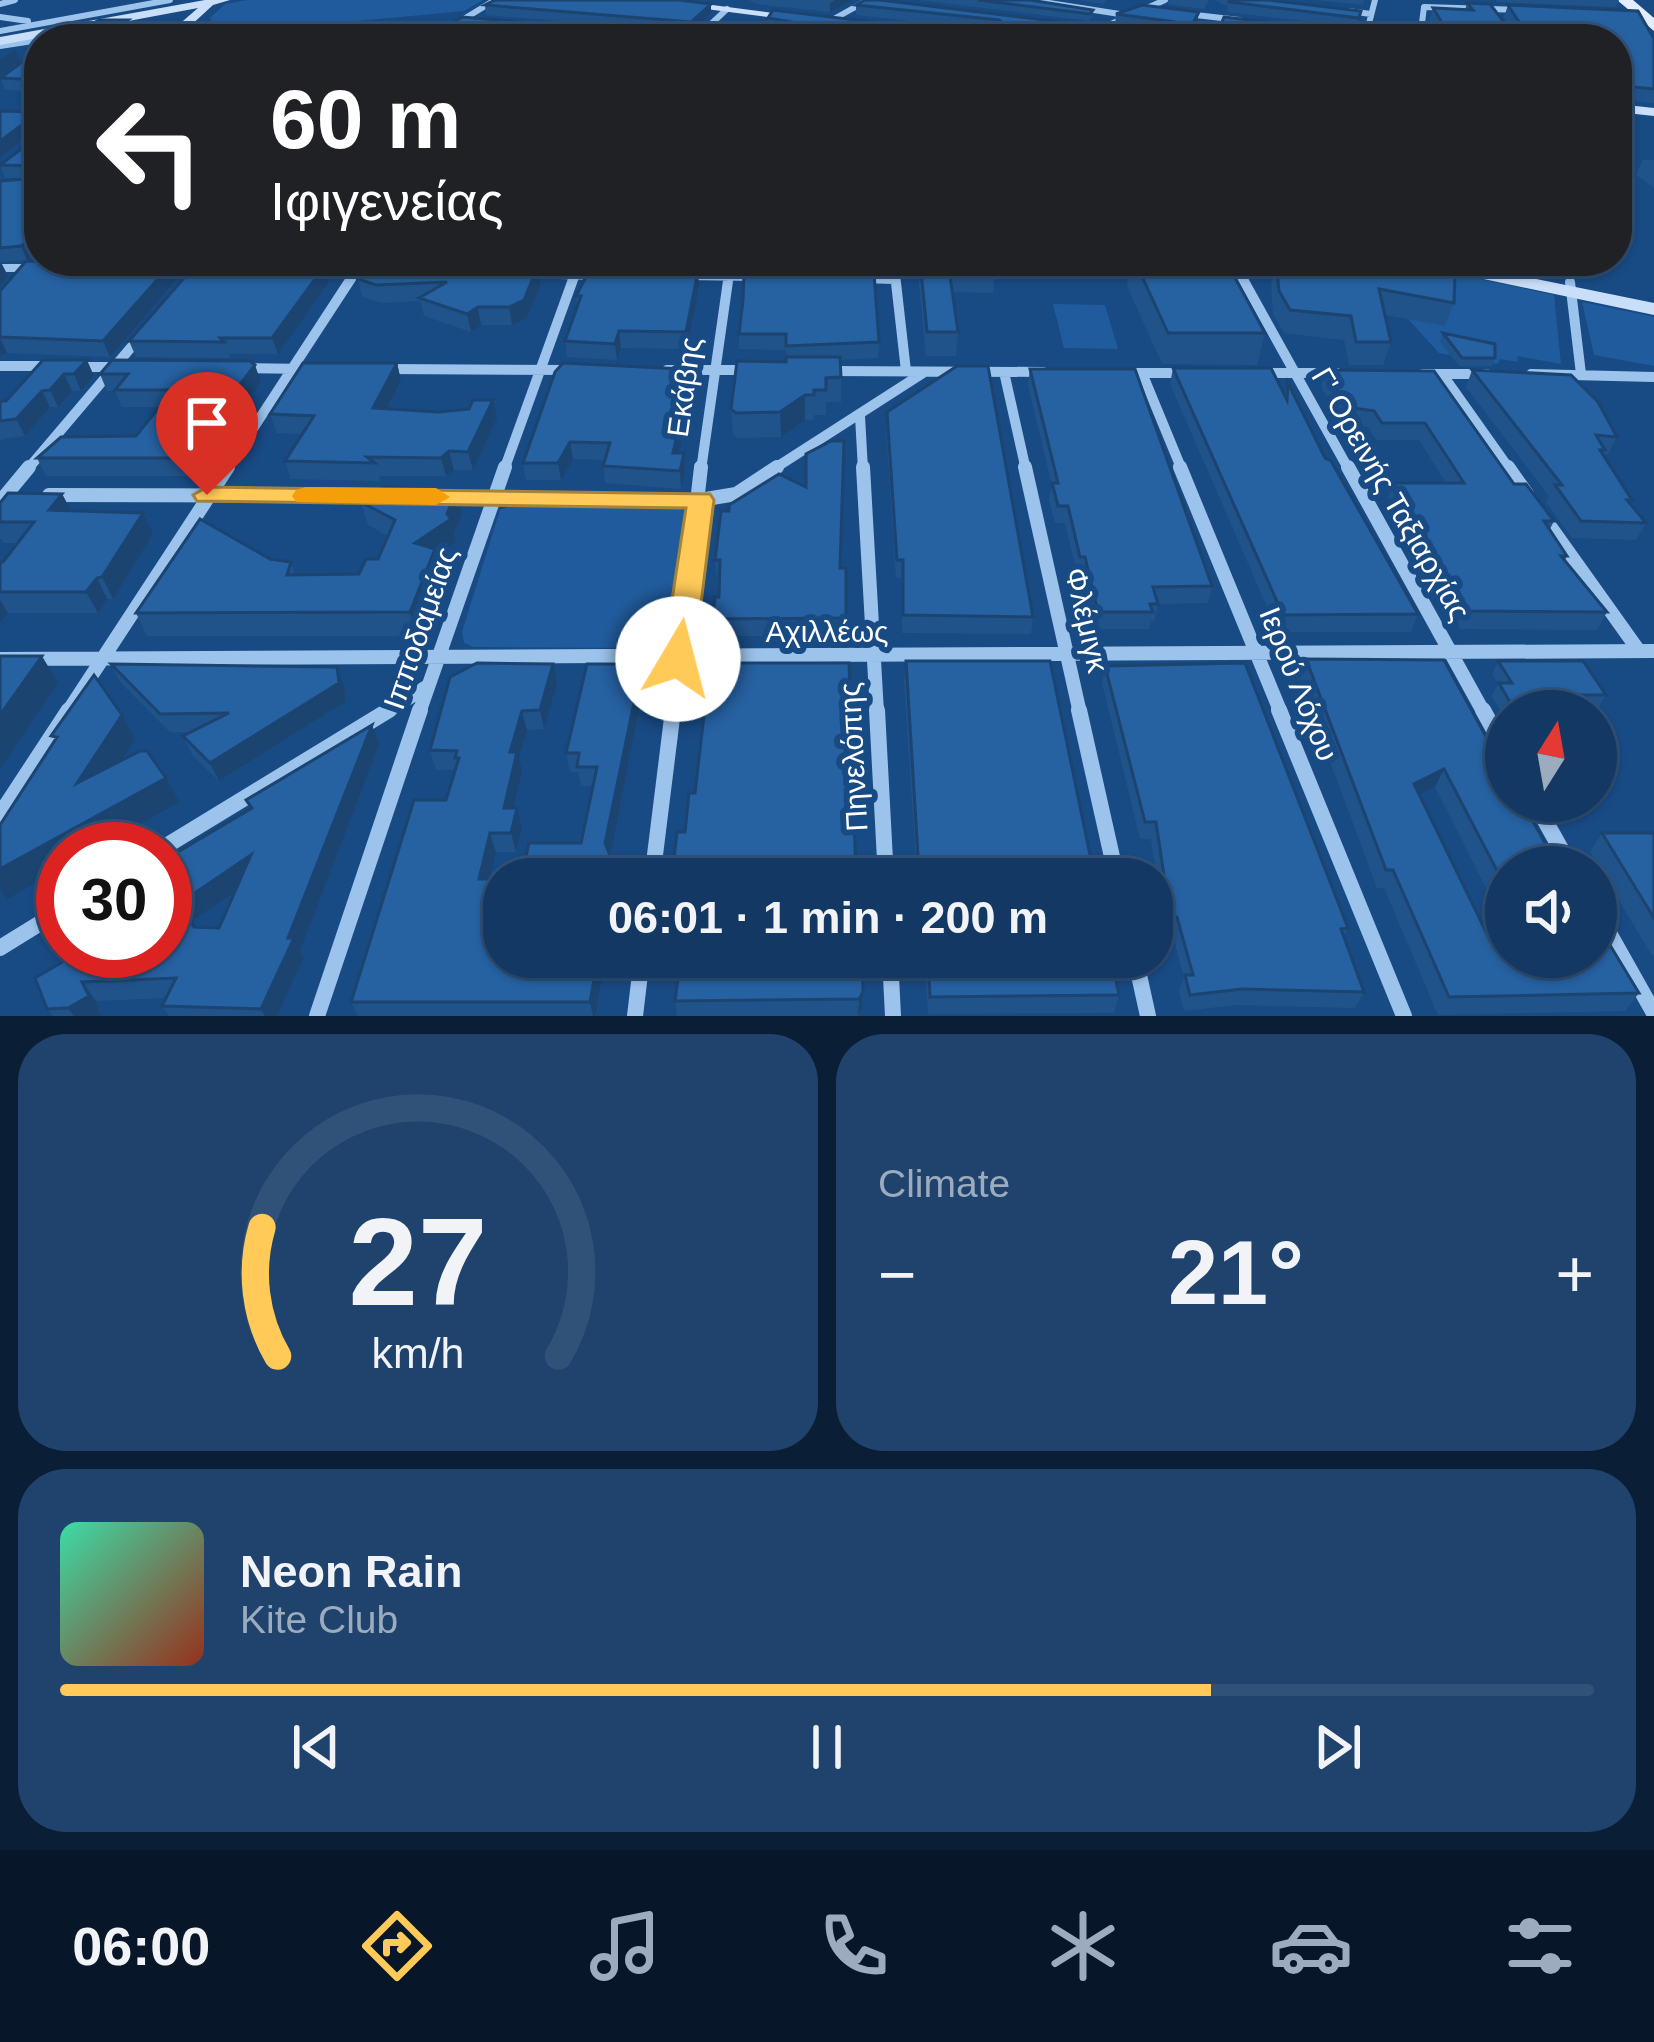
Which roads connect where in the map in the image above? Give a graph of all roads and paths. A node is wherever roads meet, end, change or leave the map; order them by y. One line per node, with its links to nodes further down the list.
1 (15, 0): 10 (street)
2 (194, 0): 31 (street)
3 (495, 0): 25 (street)
4 (642, 0): 15 (street)
5 (1030, 0): 22 (street)
6 (1165, 0): 16 (street)
7 (1375, 0): 20 (street)
8 (218, 1): 13 (street); 21 (street)
9 (867, 1): 11 (street); 26 (street)
10 (0, 4)
11 (886, 4)
12 (1487, 4): 18 (street); 39 (street); 40 (street)
13 (166, 6): 21 (street); 32 (street); 33 (street)
14 (1622, 7): 19 (main road)
15 (727, 9): 26 (street); 36 (street)
16 (1144, 9): 22 (street); 28 (street)
17 (1331, 9): 20 (street)
18 (1533, 11)
19 (1648, 13)
20 (1371, 14): 38 (street)
21 (197, 15): 34 (street)
22 (1126, 15): 37 (street)
23 (0, 16): 24 (street)
24 (10, 18): 30 (street); 41 (street)
25 (462, 20): 27 (street); 35 (street)
26 (832, 20): 29 (street)
27 (484, 22)
28 (1255, 22)
29 (856, 23)
30 (44, 24)
31 (66, 24)
32 (66, 24)
33 (66, 24)
34 (186, 24)
35 (455, 24)
36 (710, 24)
37 (1107, 24)
38 (1369, 24)
39 (1422, 24)
40 (1499, 24)
41 (0, 36)
42 (24, 274): 53 (street)
43 (353, 276): 63 (street)
44 (573, 276): 66 (street, Ιπποδαμείας)
45 (727, 276): 50 (street); 69 (street, Εκάβης)
46 (895, 276): 52 (street)
47 (1241, 276): 80 (street, Γ' Ορεινής Ταξιαρχίας)
48 (1507, 276): 54 (street)
49 (1550, 276): 54 (street)
50 (769, 277)
51 (853, 278): 52 (street)
52 (895, 279): 72 (street)
53 (15, 283)
54 (1570, 287): 55 (street); 84 (street)
55 (1599, 294): 56 (street); 57 (street)
56 (1654, 300)
57 (1654, 309)
58 (156, 319): 60 (street)
59 (0, 366): 60 (street)
60 (114, 367): 61 (street); 91 (street)
61 (136, 367)
62 (224, 368): 63 (street)
63 (290, 369): 64 (street); 87 (street)
64 (335, 369)
65 (380, 369): 66 (street)
66 (540, 370): 67 (street); 90 (street, Ιπποδαμείας)
67 (583, 370)
68 (648, 370): 69 (street)
69 (712, 370): 70 (street); 92 (street, Εκάβης)
70 (755, 370)
71 (820, 371): 72 (street)
72 (905, 371): 73 (street)
73 (925, 371): 74 (street); 86 (street)
74 (1004, 372): 75 (street); 95 (street, Φλέμιγκ)
75 (1050, 372)
76 (1119, 373): 77 (street)
77 (1142, 373): 78 (street); 96 (street, Ιερού Λόχου)
78 (1206, 373)
79 (1249, 373): 80 (street)
80 (1291, 373): 81 (street); 94 (street, Γ' Ορεινής Ταξιαρχίας)
81 (1356, 374)
82 (1399, 374): 83 (street)
83 (1442, 374): 84 (street); 93 (street)
84 (1581, 374): 85 (street)
85 (1654, 377)
86 (860, 416): 92 (street); 97 (street, Πηνελόπης)
87 (207, 495): 88 (street); 91 (street); 100 (street)
88 (398, 496)
89 (422, 496): 90 (street)
90 (494, 497): 92 (street); 101 (street, Ιπποδαμείας)
91 (2, 498)
92 (700, 500): 99 (street, Εκάβης)
93 (1647, 651): 94 (street, Αχιλλέως)
94 (1451, 654): 96 (street, Αχιλλέως); 103 (street, Γ' Ορεινής Ταξιαρχίας)
95 (1067, 657): 96 (street, Αχιλλέως); 97 (street, Αχιλλέως); 108 (street, Φλέμιγκ)
96 (1258, 657): 120 (street, Ιερού Λόχου)
97 (875, 658): 99 (street, Αχιλλέως); 107 (street, Πηνελόπης)
98 (0, 659): 100 (street, Αχιλλέως)
99 (678, 659): 101 (street, Αχιλλέως); 106 (street, Εκάβης)
100 (101, 660): 101 (street, Αχιλλέως); 104 (street)
101 (437, 660): 102 (street, Ιπποδαμείας)
102 (429, 685): 105 (street); 116 (street, Ιπποδαμείας)
103 (1485, 715)
104 (0, 815)
105 (192, 830)
106 (654, 858)
107 (885, 858)
108 (1113, 858)
109 (36, 926): 111 (street)
110 (1617, 947): 115 (street)
111 (0, 948)
112 (640, 978): 117 (street)
113 (891, 978): 118 (street)
114 (1140, 978): 119 (street)
115 (1654, 1012)
116 (317, 1016)
117 (635, 1016)
118 (893, 1016)
119 (1148, 1016)
120 (1404, 1016)

